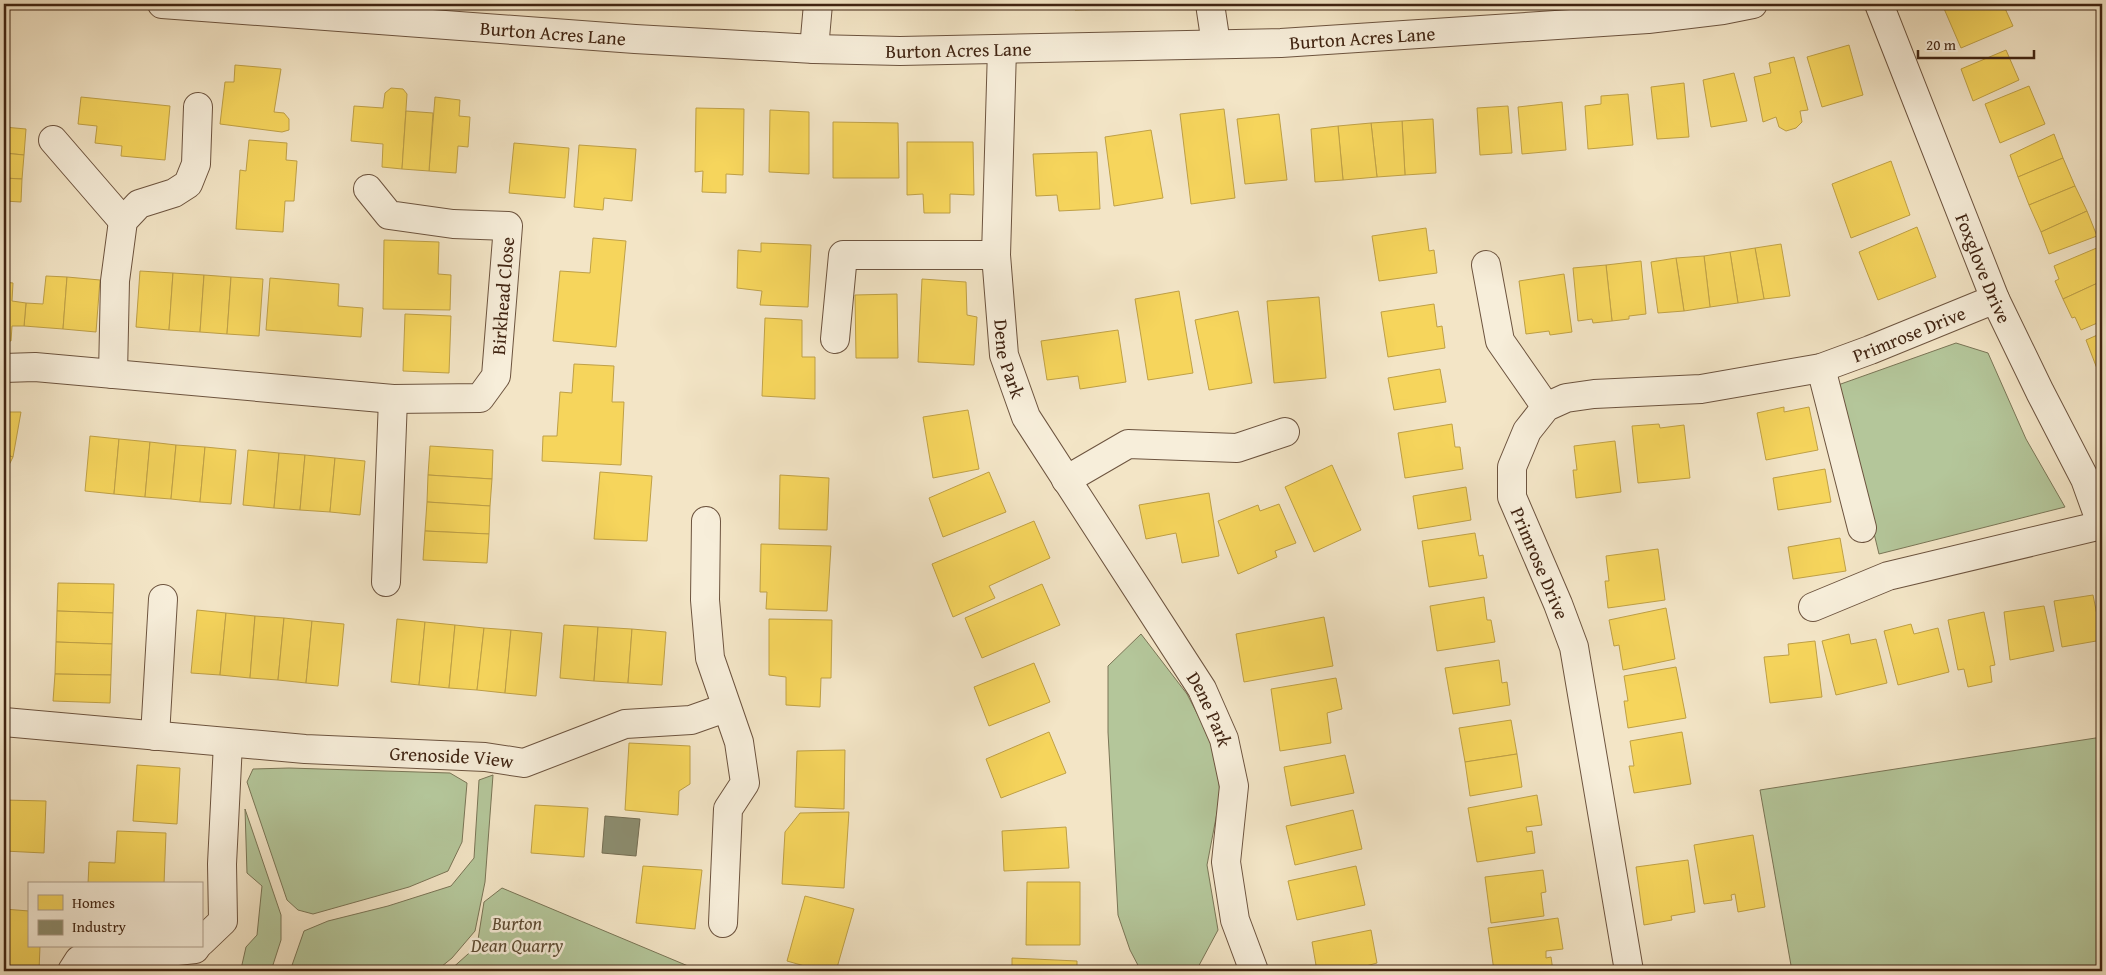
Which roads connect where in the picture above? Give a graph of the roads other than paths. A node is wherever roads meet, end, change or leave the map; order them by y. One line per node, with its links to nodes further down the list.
1 (162, 4): 7 (street, Burton Acres Lane)
2 (818, 4): 9 (street)
3 (1210, 4): 8 (street)
4 (1753, 4): 6 (street, Burton Acres Lane)
5 (1879, 4): 17 (street, Foxglove Drive)
6 (1572, 14): 8 (street, Burton Acres Lane)
7 (441, 15): 9 (street, Burton Acres Lane)
8 (1216, 44): 10 (street, Burton Acres Lane)
9 (814, 49): 10 (street, Burton Acres Lane)
10 (1002, 49): 15 (street, Dene Park)
11 (198, 108): 14 (street)
12 (54, 140): 14 (street)
13 (368, 189): 22 (street, Birkhead Close)
14 (122, 221): 21 (street)
15 (996, 255): 18 (street); 25 (street, Dene Park)
16 (1486, 265): 23 (street)
17 (1995, 299): 20 (street, Primrose Drive); 27 (street, Foxglove Drive)
18 (835, 340)
19 (4, 368): 21 (street, Birkhead Close)
20 (1821, 368): 23 (street, Primrose Drive); 28 (street)
21 (113, 374): 22 (street, Birkhead Close)
22 (393, 399): 29 (street)
23 (1546, 408): 41 (street, Primrose Drive)
24 (1285, 432): 25 (street)
25 (1066, 480): 40 (street, Dene Park)
26 (706, 520): 32 (street)
27 (2102, 526): 31 (street, Foxglove Drive)
28 (1862, 528)
29 (386, 582)
30 (163, 598): 34 (street)
31 (1813, 607)
32 (726, 708): 35 (street, Grenoside View); 36 (street)
33 (4, 722): 34 (street, Grenoside View)
34 (155, 736): 35 (street, Grenoside View)
35 (228, 743): 37 (street)
36 (723, 923)
37 (202, 941)
38 (196, 948): 39 (street)
39 (72, 971)
40 (1254, 971)
41 (1629, 971)

